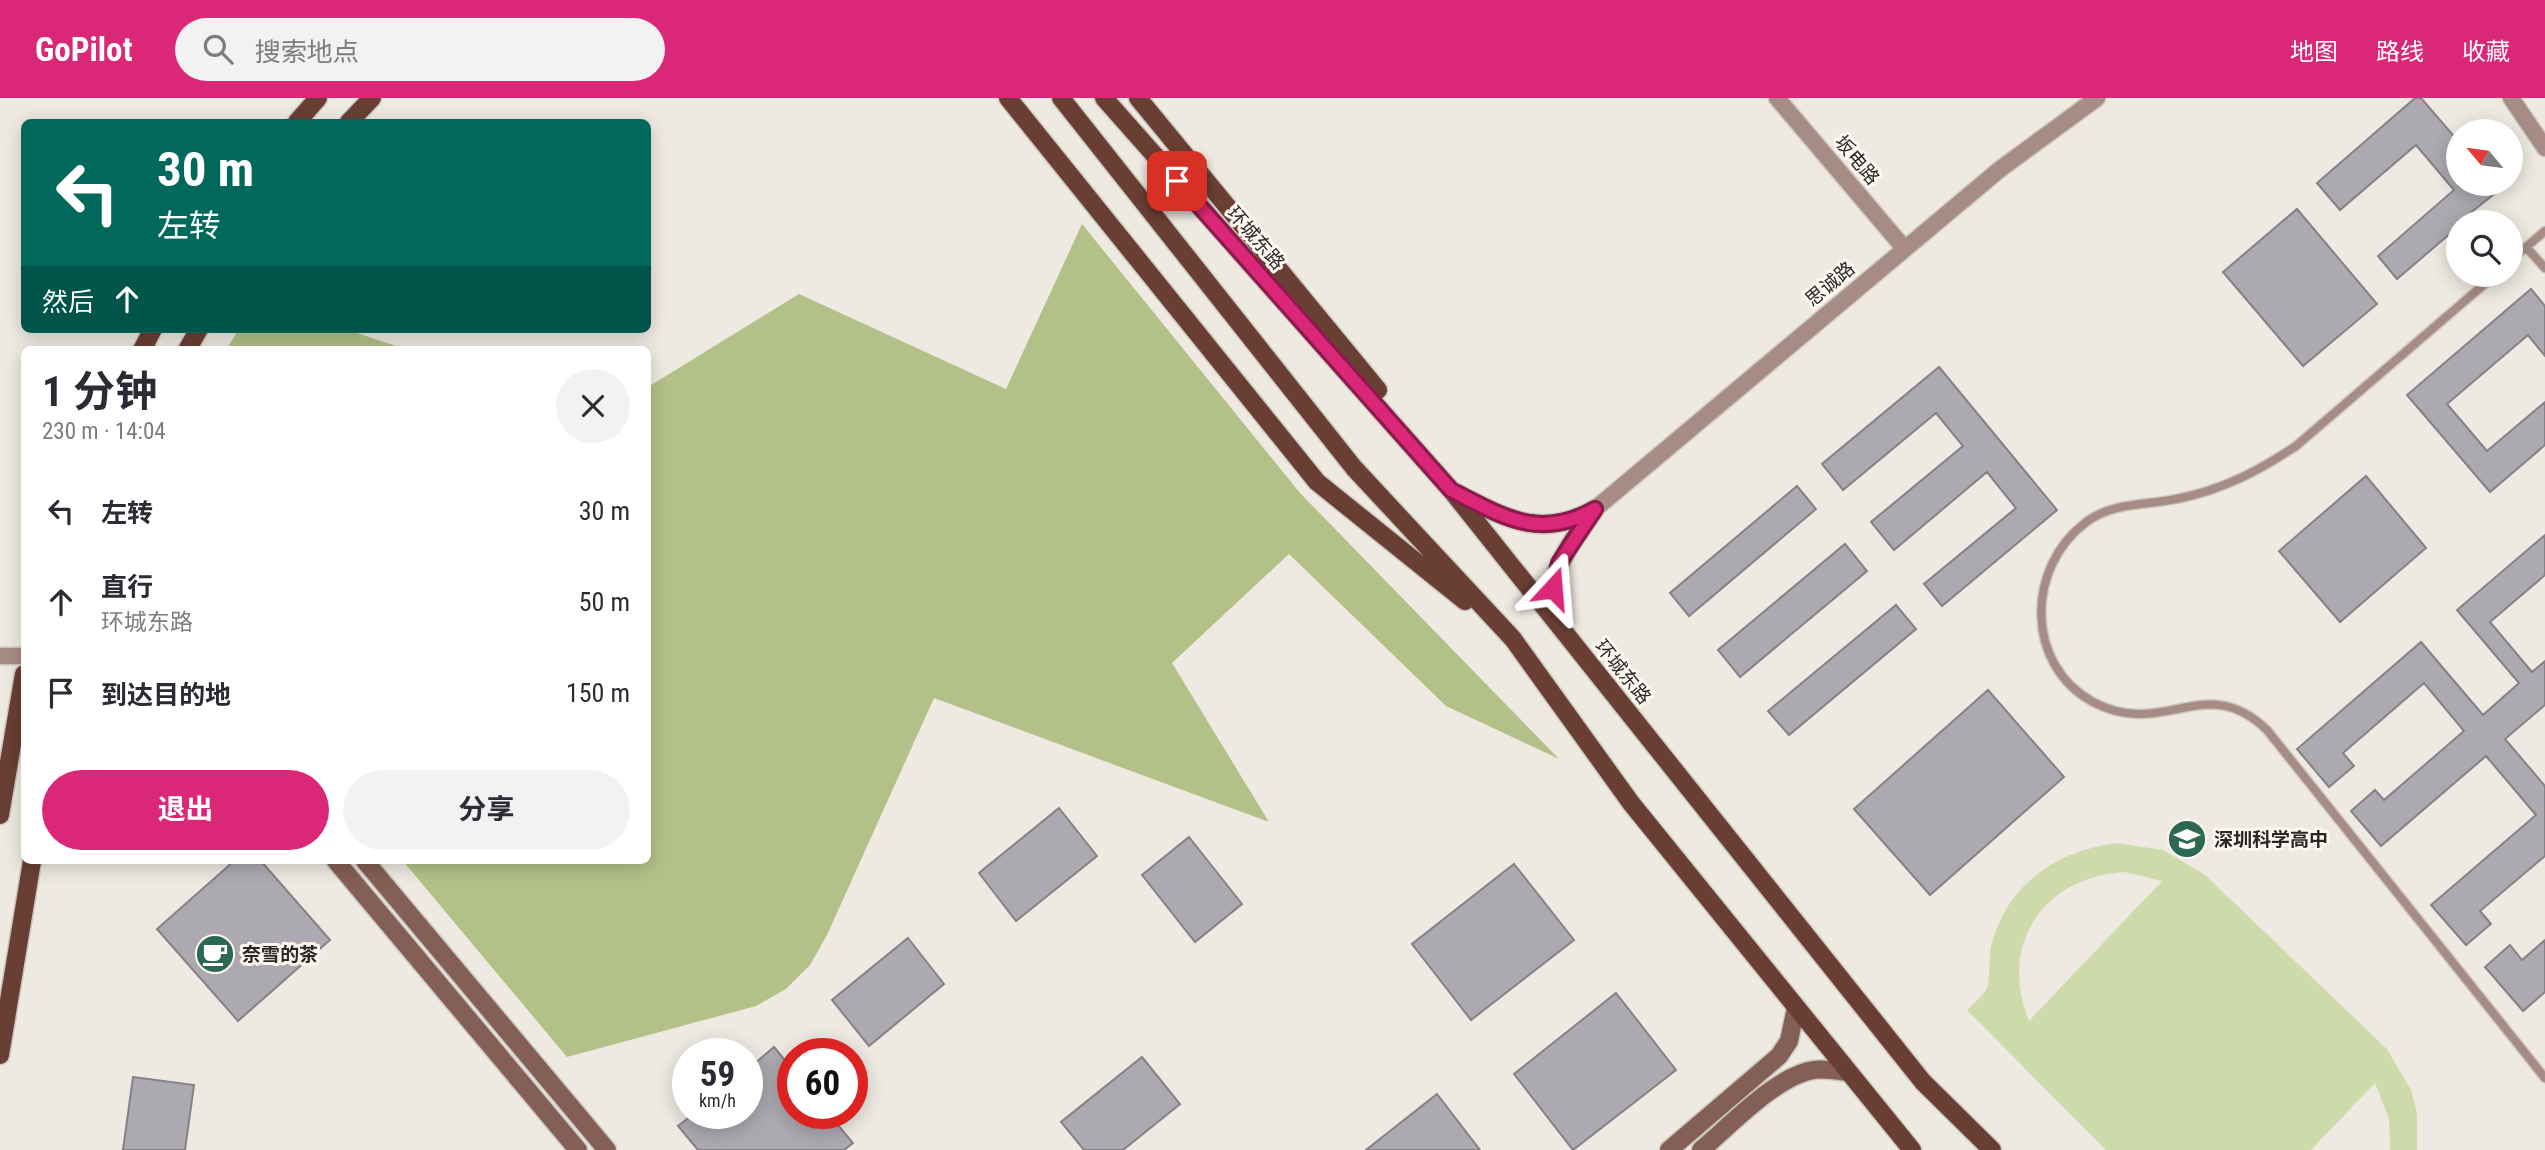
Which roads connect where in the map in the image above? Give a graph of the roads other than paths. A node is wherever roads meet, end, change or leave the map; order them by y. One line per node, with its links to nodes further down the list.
1 (318, 98): 10 (main road)
2 (372, 98): 11 (main road)
3 (1008, 98): 22 (main road)
4 (1062, 98): 22 (main road)
5 (1104, 98): 19 (main road, 环城东路)
6 (1138, 98): 19 (main road)
7 (1777, 98): 15 (street, 坂电路)
8 (2097, 98): 15 (street, 思诚路)
9 (2511, 98): 12 (street)
10 (300, 119)
11 (352, 119)
12 (2545, 148)
13 (2545, 231): 14 (lane)
14 (2526, 247): 16 (lane); 17 (lane)
15 (1905, 248): 20 (street, 思诚路)
16 (2523, 250)
17 (2545, 268)
18 (2481, 287): 33 (lane)
19 (1451, 490): 20 (main road); 21 (main road, 环城东路)
20 (1595, 509): 21 (main road)
21 (1559, 626): 39 (main road, 环城东路)
22 (1513, 639): 30 (main road)
23 (0, 656): 24 (street)
24 (21, 656)
25 (21, 692): 26 (main road)
26 (0, 815)
27 (32, 864): 31 (main road)
28 (339, 864): 34 (street)
29 (368, 864): 35 (street)
30 (1796, 1008): 32 (main road); 36 (street)
31 (0, 1055)
32 (1847, 1072): 37 (street); 38 (main road)
33 (2545, 1078)
34 (578, 1150)
35 (607, 1150)
36 (1669, 1150)
37 (1701, 1150)
38 (1912, 1150)
39 (1992, 1150)

